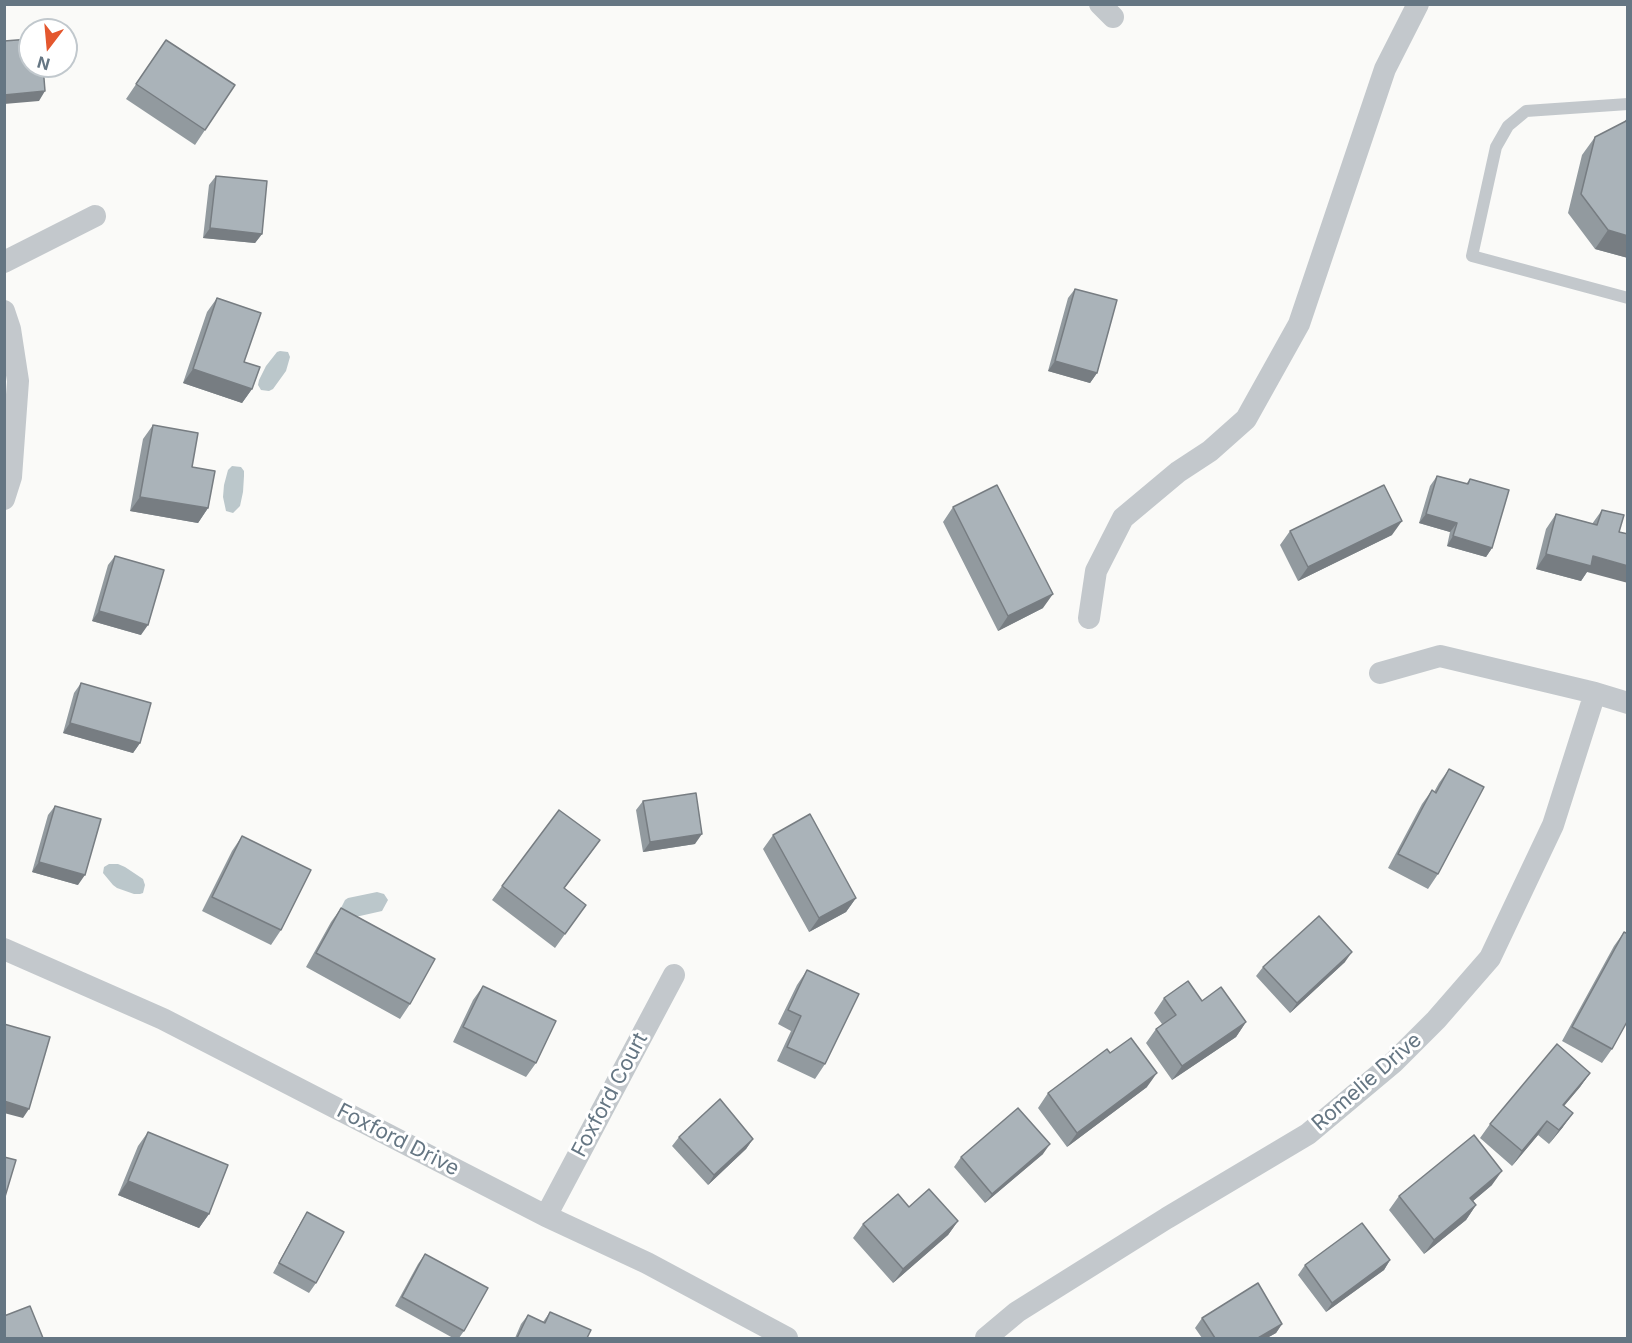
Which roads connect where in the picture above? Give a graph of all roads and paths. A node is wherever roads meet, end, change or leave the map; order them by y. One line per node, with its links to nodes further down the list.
1 (1418, 4): 8 (street)
2 (1628, 104): 5 (lane)
3 (95, 216): 4 (street)
4 (4, 262)
5 (1628, 298)
6 (4, 311): 7 (street)
7 (4, 499)
8 (1089, 618)
9 (1380, 673): 10 (street)
10 (1595, 693): 11 (street); 16 (street, Romelie Drive)
11 (1628, 704)
12 (4, 949): 14 (street, Foxford Drive)
13 (674, 975): 14 (street, Foxford Court)
14 (546, 1216): 15 (street, Foxford Drive)
15 (788, 1338)
16 (986, 1338)

